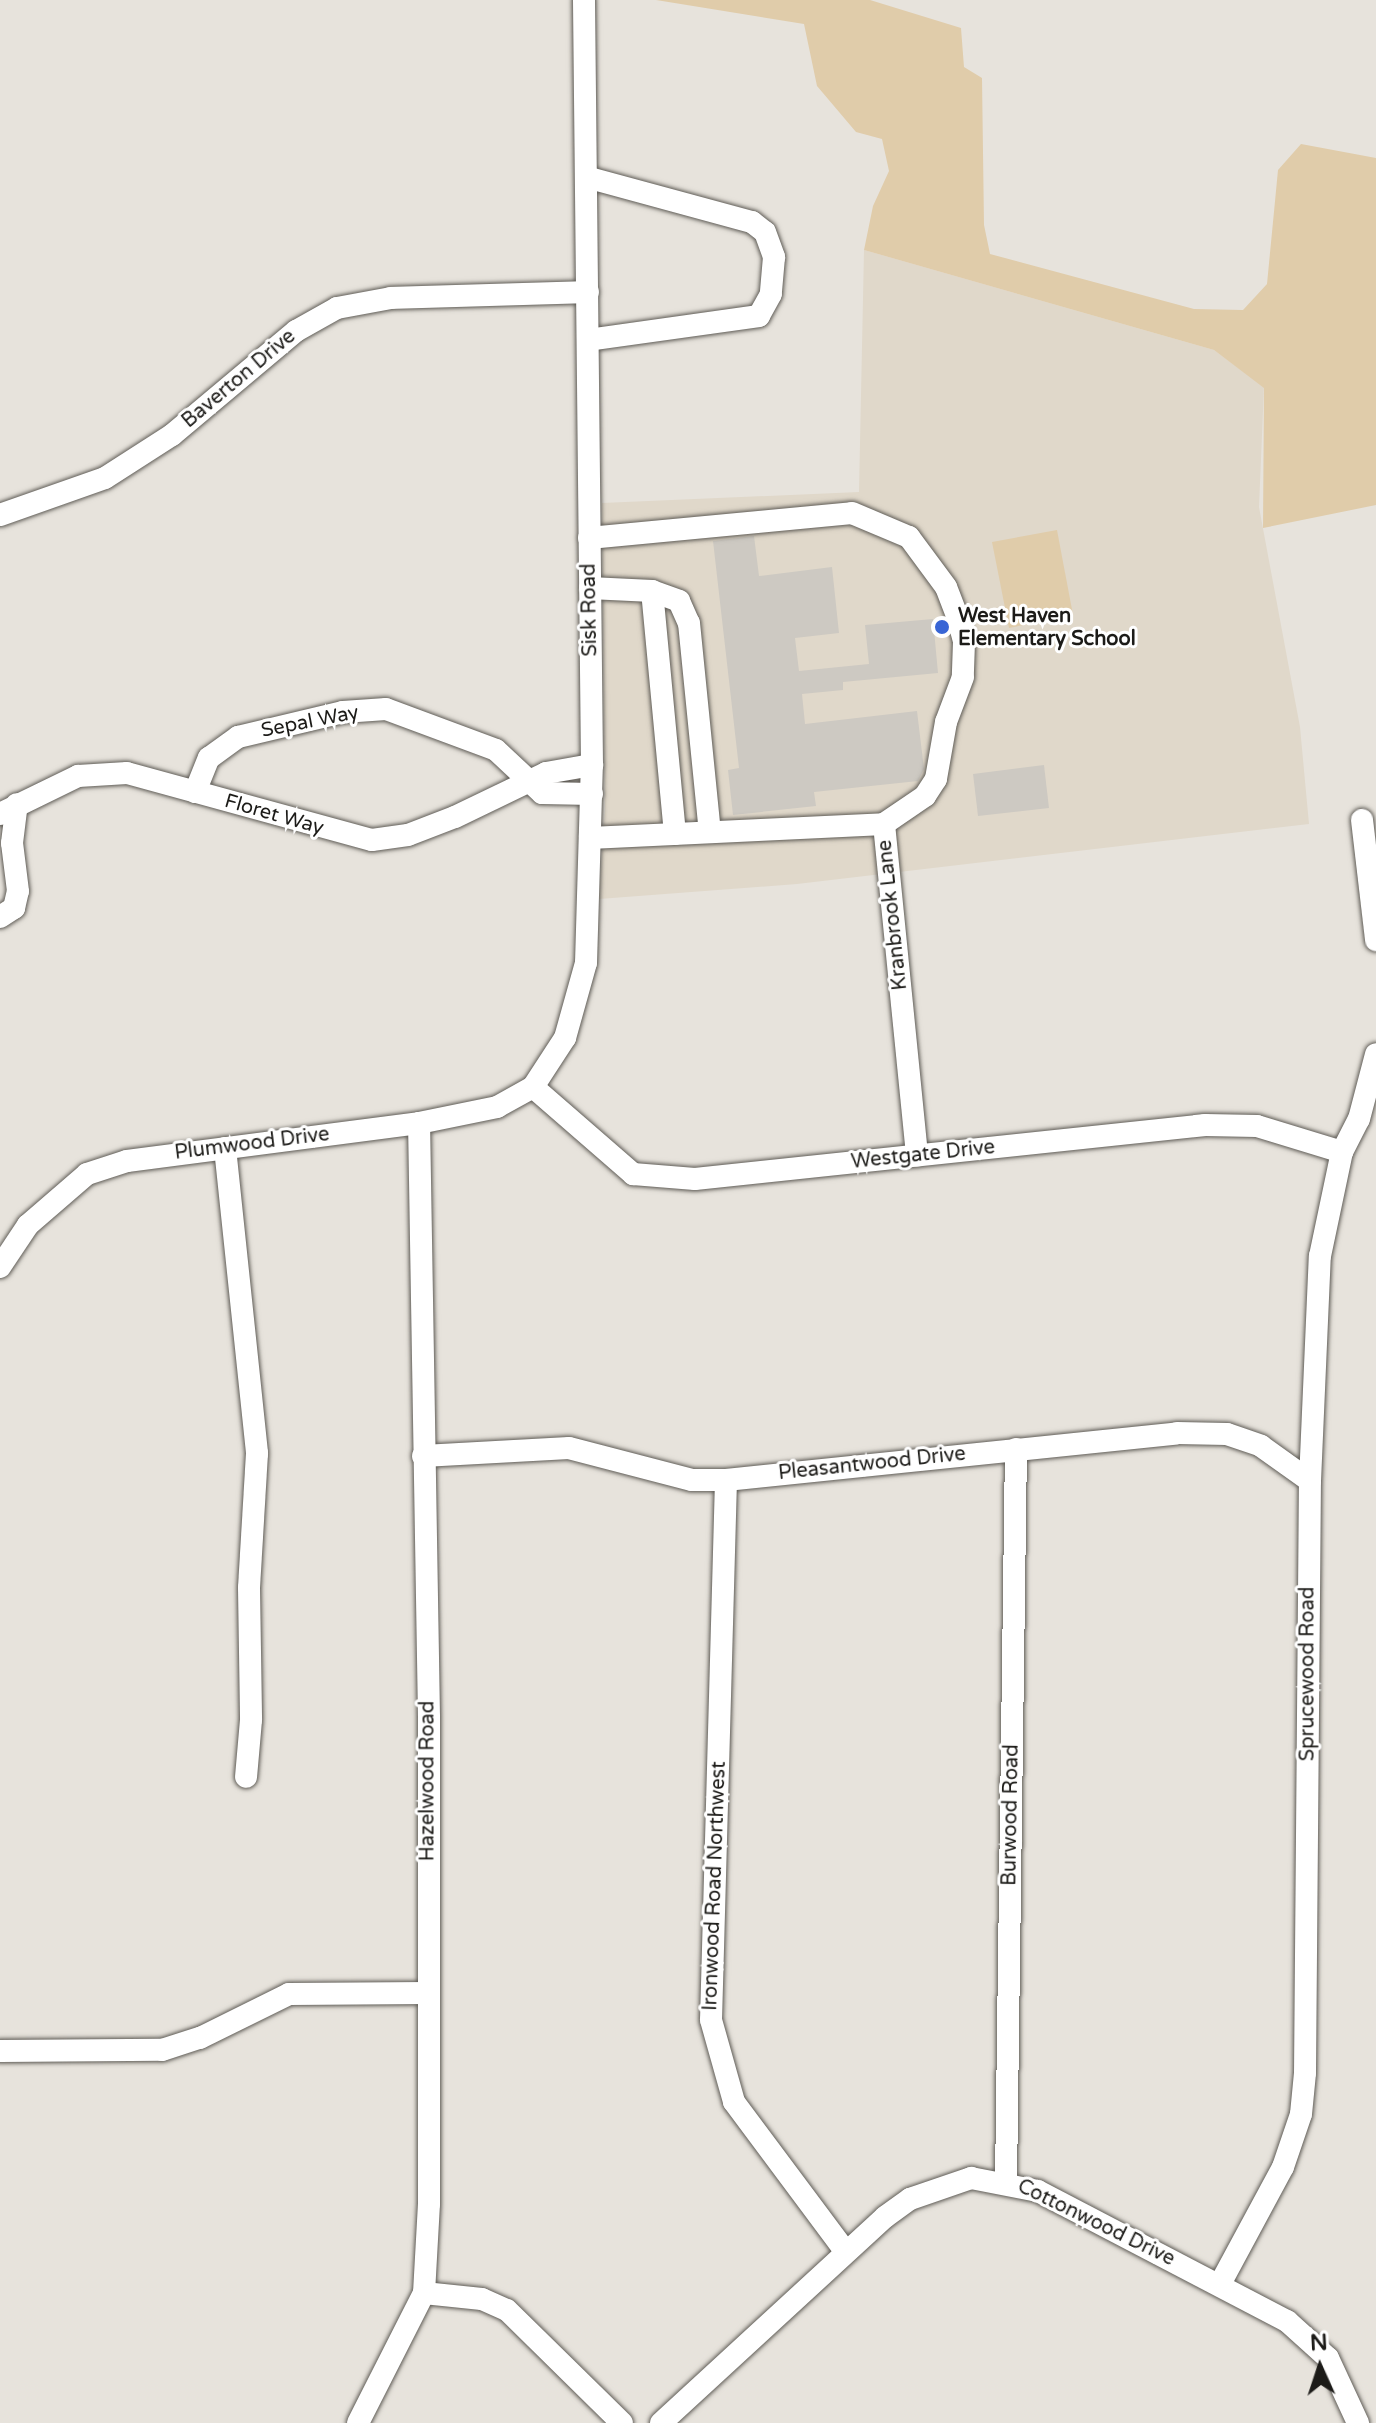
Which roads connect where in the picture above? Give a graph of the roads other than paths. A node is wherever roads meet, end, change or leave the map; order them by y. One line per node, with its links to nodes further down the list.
1 (584, 0): 2 (street, Sisk Road)
2 (586, 177): 3 (street, Sisk Road); 4 (street)
3 (588, 292): 4 (street, Sisk Road); 5 (street, Baverton Drive)
4 (589, 340): 6 (street, Sisk Road)
5 (0, 515)
6 (589, 538): 7 (street, Sisk Road); 15 (street)
7 (590, 588): 8 (street); 9 (street, Sisk Road)
8 (652, 591): 16 (street); 17 (street)
9 (592, 765): 10 (street, Floret Way); 12 (street, Sisk Road)
10 (530, 784): 11 (street, Floret Way); 11 (street, Sepal Way); 12 (street)
11 (195, 792): 13 (street, Floret Way)
12 (592, 794): 18 (street, Sisk Road)
13 (8, 809): 19 (street, Floret Way)
14 (1362, 820): 20 (street)
15 (884, 824): 16 (street, Kranbrook Lane); 26 (street, Kranbrook Lane)
16 (710, 832): 17 (street, Kranbrook Lane)
17 (675, 834): 18 (street, Kranbrook Lane)
18 (590, 838): 22 (street, Sisk Road)
19 (0, 917)
20 (1376, 940)
21 (1376, 1054): 25 (street, Sprucewood Road)
22 (533, 1087): 23 (street, Sisk Road); 26 (street, Westgate Drive)
23 (419, 1123): 24 (street, Plumwood Drive); 29 (street, Hazelwood Road)
24 (225, 1148): 27 (street, Plumwood Drive); 32 (street)
25 (1342, 1152): 26 (street, Westgate Drive); 31 (street, Sprucewood Road)
26 (917, 1155)
27 (0, 1267)
28 (1016, 1449): 30 (street, Pleasantwood Drive); 31 (street, Pleasantwood Drive); 35 (street, Burwood Road)
29 (423, 1456): 30 (street, Pleasantwood Drive); 33 (street, Hazelwood Road)
30 (726, 1480): 36 (street, Ironwood Road Northwest)
31 (1310, 1481): 37 (street, Sprucewood Road)
32 (246, 1777)
33 (427, 1993): 34 (street); 38 (street, Hazelwood Road)
34 (0, 2051)
35 (1006, 2181): 36 (street, Cottonwood Drive); 37 (street, Cottonwood Drive)
36 (846, 2252): 41 (street, Cottonwood Drive)
37 (1220, 2284): 42 (street, Cottonwood Drive)
38 (424, 2293): 39 (street, Hazelwood Road); 40 (street)
39 (358, 2423)
40 (622, 2423)
41 (661, 2423)
42 (1358, 2423)

